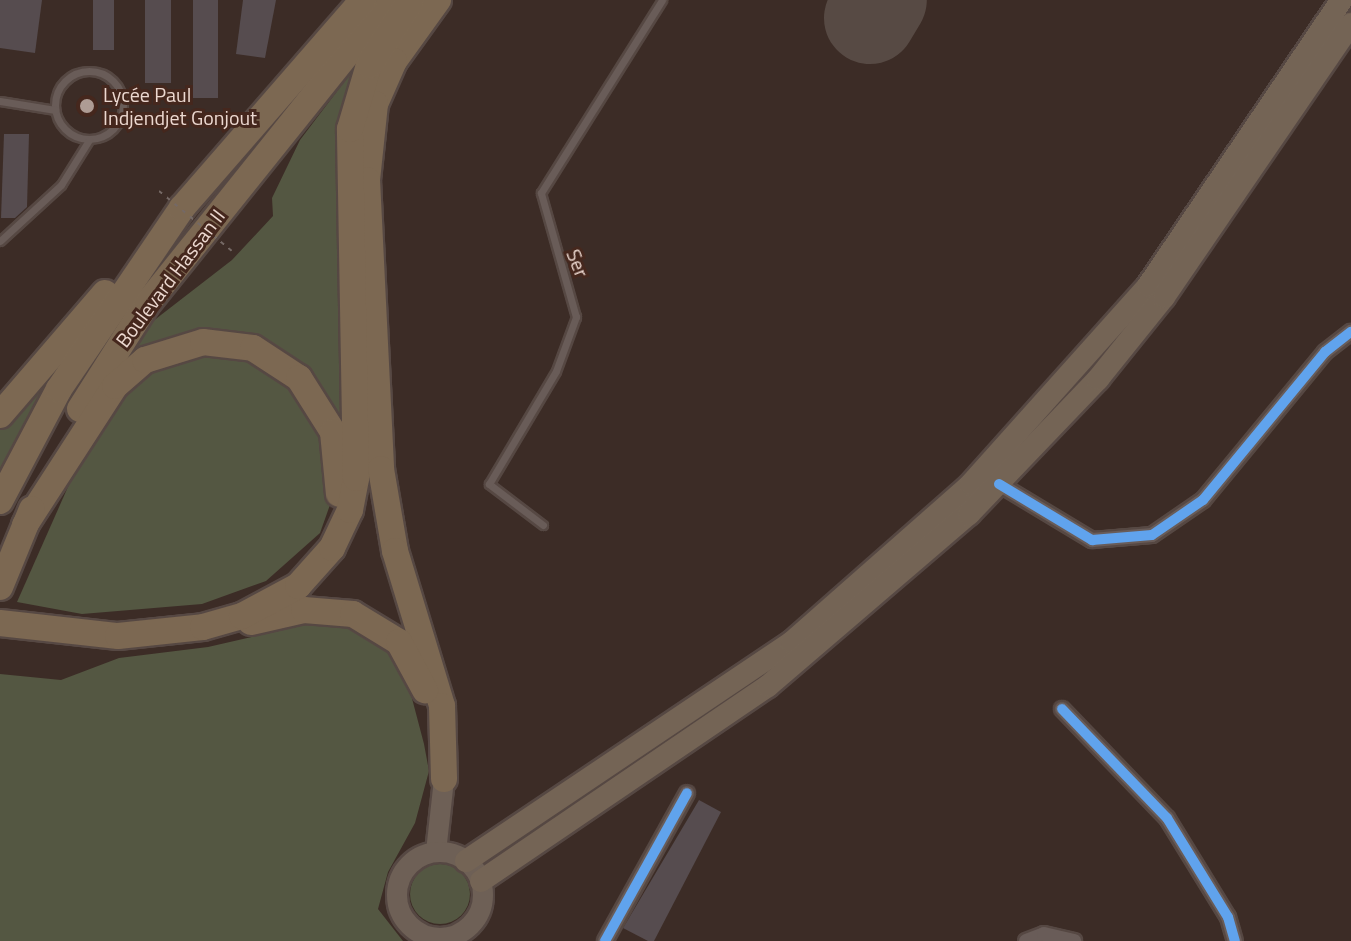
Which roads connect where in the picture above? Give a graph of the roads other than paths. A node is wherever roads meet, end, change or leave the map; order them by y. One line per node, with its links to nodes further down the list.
1 (363, 0): 11 (highway, Boulevard Hassan II)
2 (390, 0): 17 (highway, Boulevard Hassan II)
3 (411, 0): 23 (highway)
4 (438, 0): 25 (highway)
5 (662, 0): 18 (lane, Ser)
6 (1342, 0): 28 (main road)
7 (1351, 24): 15 (main road)
8 (0, 101): 9 (lane)
9 (55, 110): 10 (lane); 10 (lane)
10 (89, 140): 12 (lane)
11 (182, 208): 14 (highway); 16 (highway, Boulevard Hassan II)
12 (0, 241)
13 (1351, 332): 15 (street)
14 (0, 415)
15 (999, 484): 29 (main road)
16 (0, 501)
17 (25, 525): 19 (highway, Boulevard Hassan II); 21 (highway)
18 (543, 525)
19 (0, 587)
20 (0, 608): 21 (highway)
21 (36, 622): 22 (highway); 23 (highway)
22 (0, 623)
23 (203, 627): 25 (highway)
24 (1062, 709): 34 (street)
25 (444, 779): 27 (main road)
26 (687, 793): 31 (street)
27 (436, 852): 28 (main road); 30 (main road)
28 (466, 861): 29 (main road)
29 (481, 881): 30 (main road)
30 (439, 940)
31 (605, 941)
32 (1026, 941): 33 (street)
33 (1074, 941)
34 (1235, 941)

